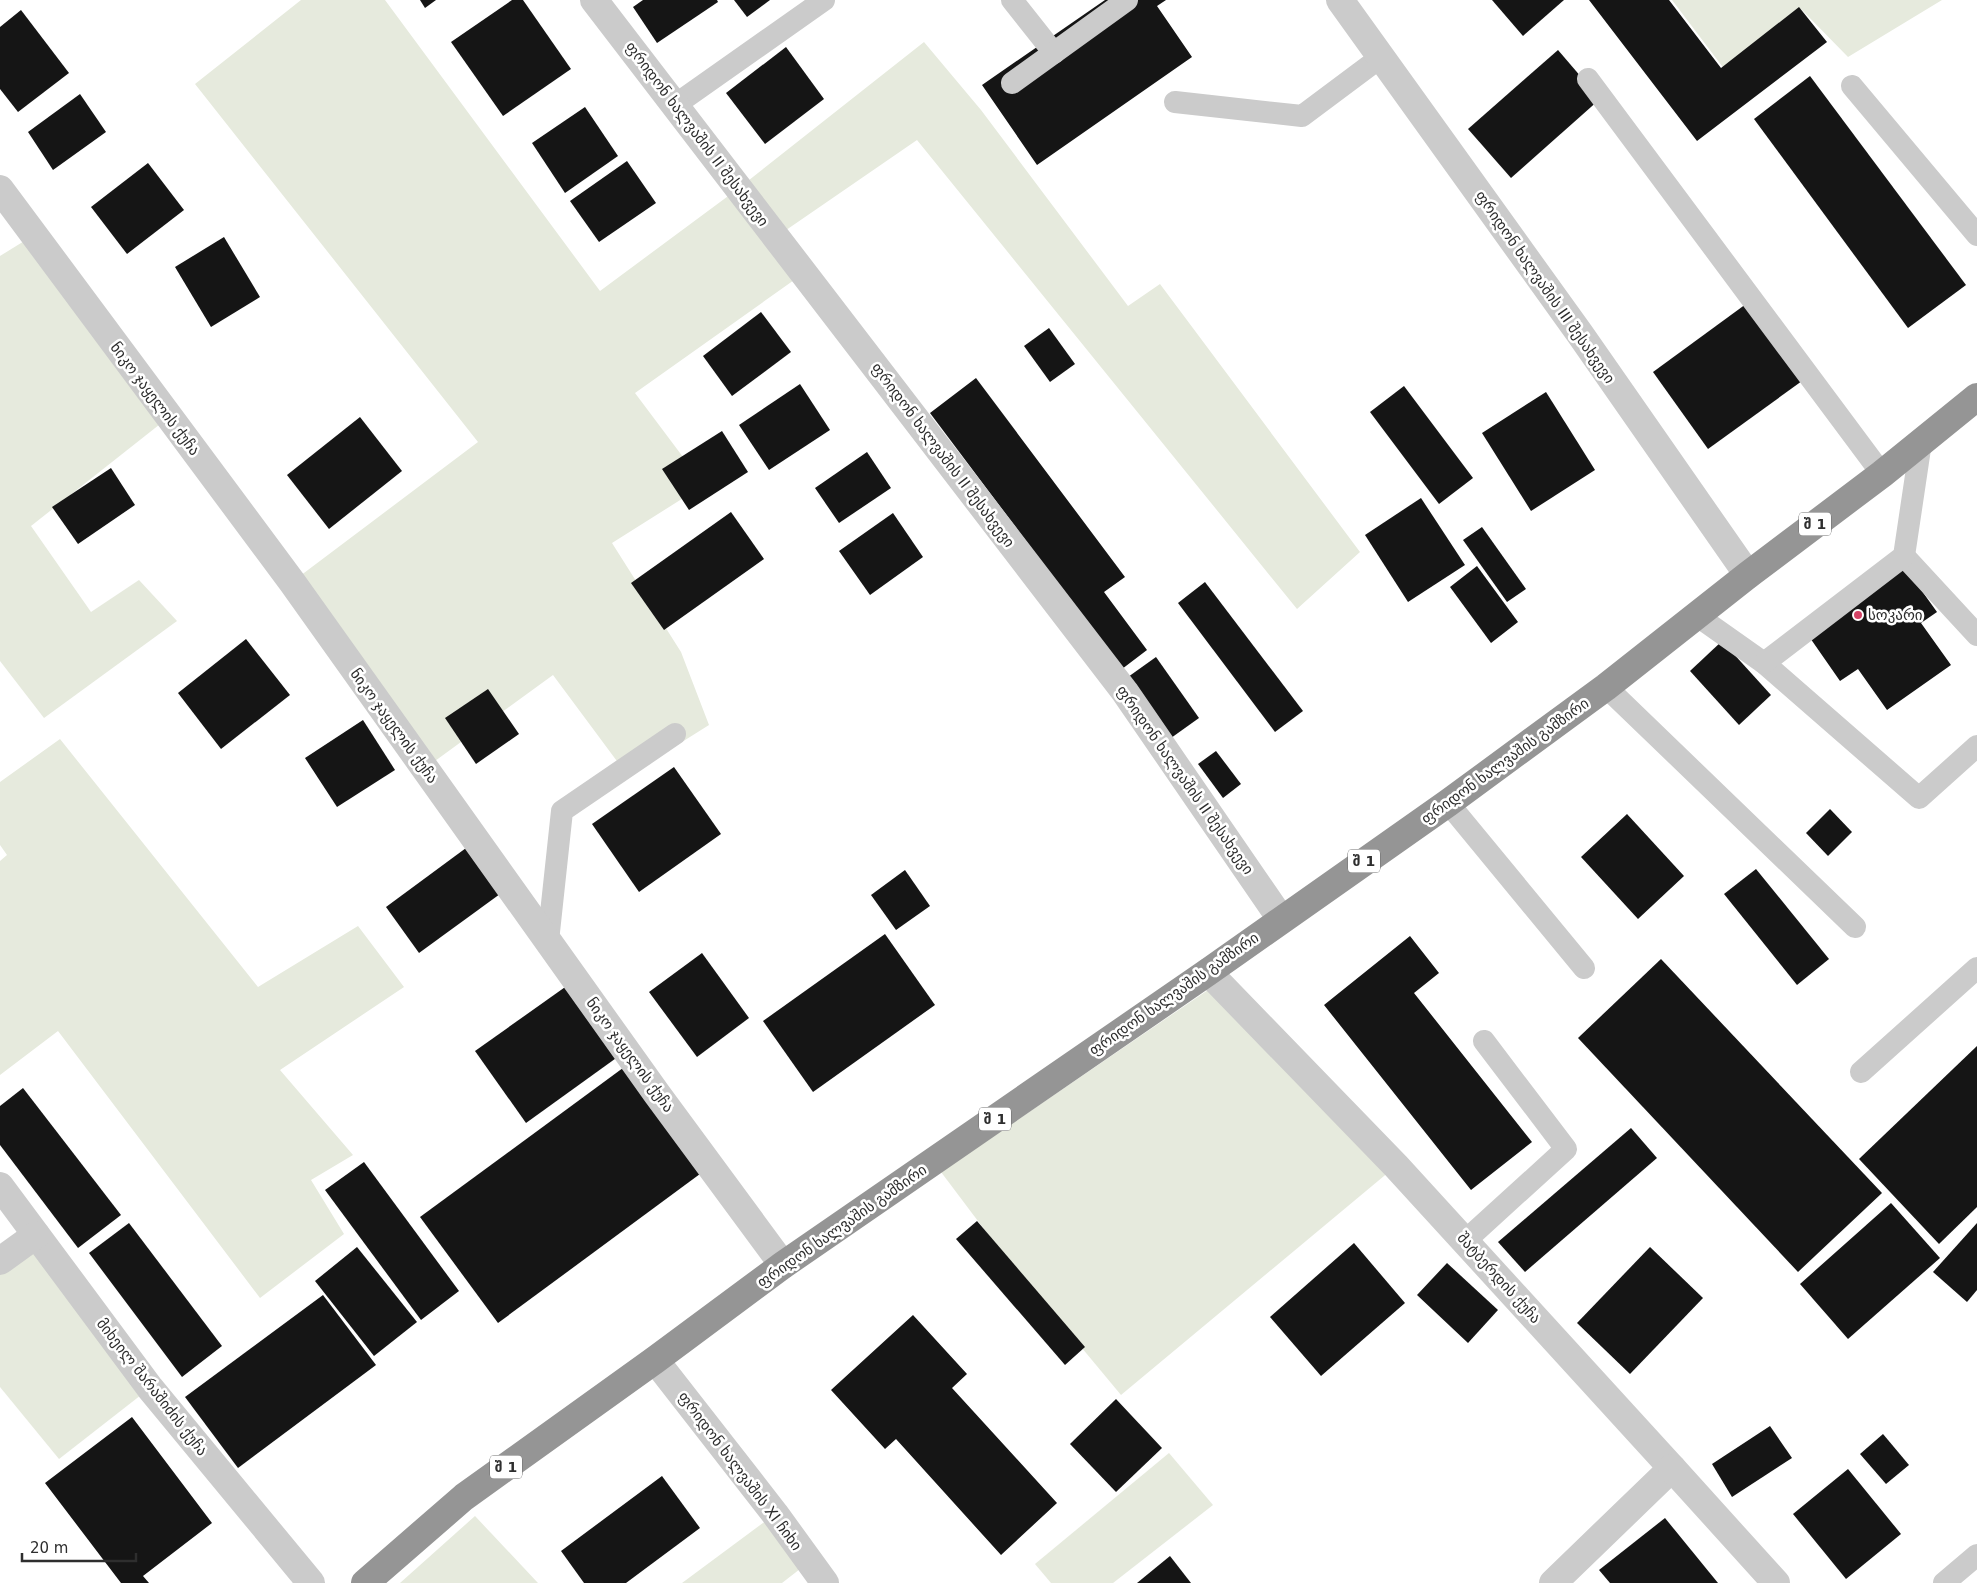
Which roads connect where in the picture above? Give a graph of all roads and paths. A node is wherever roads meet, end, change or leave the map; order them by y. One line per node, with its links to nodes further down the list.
1 (594, 0): 12 (street, ფრიდონ ხალვაშის II შესახვევი)
2 (824, 0): 12 (lane)
3 (1012, 0): 6 (lane)
4 (1127, 0): 6 (lane)
5 (1340, 0): 7 (street, ფრიდონ ხალვაშის III შესახვევი)
6 (1054, 53): 9 (lane)
7 (1381, 57): 11 (lane); 19 (street, ფრიდონ ხალვაშის III შესახვევი)
8 (1588, 79): 17 (lane)
9 (1012, 83)
10 (1852, 86): 14 (lane)
11 (1175, 102)
12 (675, 105): 27 (street, ფრიდონ ხალვაშის II შესახვევი)
13 (0, 189): 29 (street, ნიკო ჯაყელის ქუჩა)
14 (1977, 234)
15 (1977, 397): 16 (highway, ფრიდონ ხალვაშის გამზირი / შ 1)
16 (1921, 442): 17 (highway, ფრიდონ ხალვაშის გამზირი / შ 1); 18 (lane)
17 (1882, 474): 19 (highway, ფრიდონ ხალვაშის გამზირი / შ 1)
18 (1904, 556): 21 (lane); 22 (lane)
19 (1748, 575): 20 (highway, ფრიდონ ხალვაშის გამზირი / შ 1)
20 (1696, 616): 22 (lane); 23 (highway, ფრიდონ ხალვაშის გამზირი / შ 1)
21 (1977, 635)
22 (1764, 663): 25 (lane)
23 (1606, 687): 26 (highway, ფრიდონ ხალვაშის გამზირი / შ 1); 28 (lane)
24 (675, 734): 29 (lane)
25 (1977, 746)
26 (1448, 803): 27 (highway, ფრიდონ ხალვაშის გამზირი / შ 1); 30 (lane)
27 (1280, 919): 32 (highway, ფრიდონ ხალვაშის გამზირი / შ 1)
28 (1855, 927)
29 (548, 941): 39 (street, ნიკო ჯაყელის ქუჩა)
30 (1584, 968)
31 (1977, 968): 34 (lane)
32 (1208, 972): 37 (street, შატბერდის ქუჩა); 39 (highway, ფრიდონ ხალვაშის გამზირი / შ 1)
33 (1484, 1041): 37 (lane)
34 (1861, 1072)
35 (0, 1186): 36 (street, მიხეილ შარაშიძის ქუჩა)
36 (36, 1235): 38 (street); 43 (street, მიხეილ შარაშიძის ქუჩა)
37 (1465, 1242): 41 (street, შატბერდის ქუჩა)
38 (0, 1262)
39 (783, 1265): 40 (highway, ფრიდონ ხალვაშის გამზირი / შ 1)
40 (655, 1360): 44 (highway, ფრიდონ ხალვაშის გამზირი / შ 1); 45 (street, ფრიდონ ხალვაშის XI ჩიხი)
41 (1672, 1468): 46 (street); 47 (street, შატბერდის ქუჩა)
42 (1977, 1555): 48 (lane)
43 (311, 1583)
44 (365, 1583)
45 (825, 1583)
46 (1553, 1583)
47 (1776, 1583)
48 (1944, 1583)

